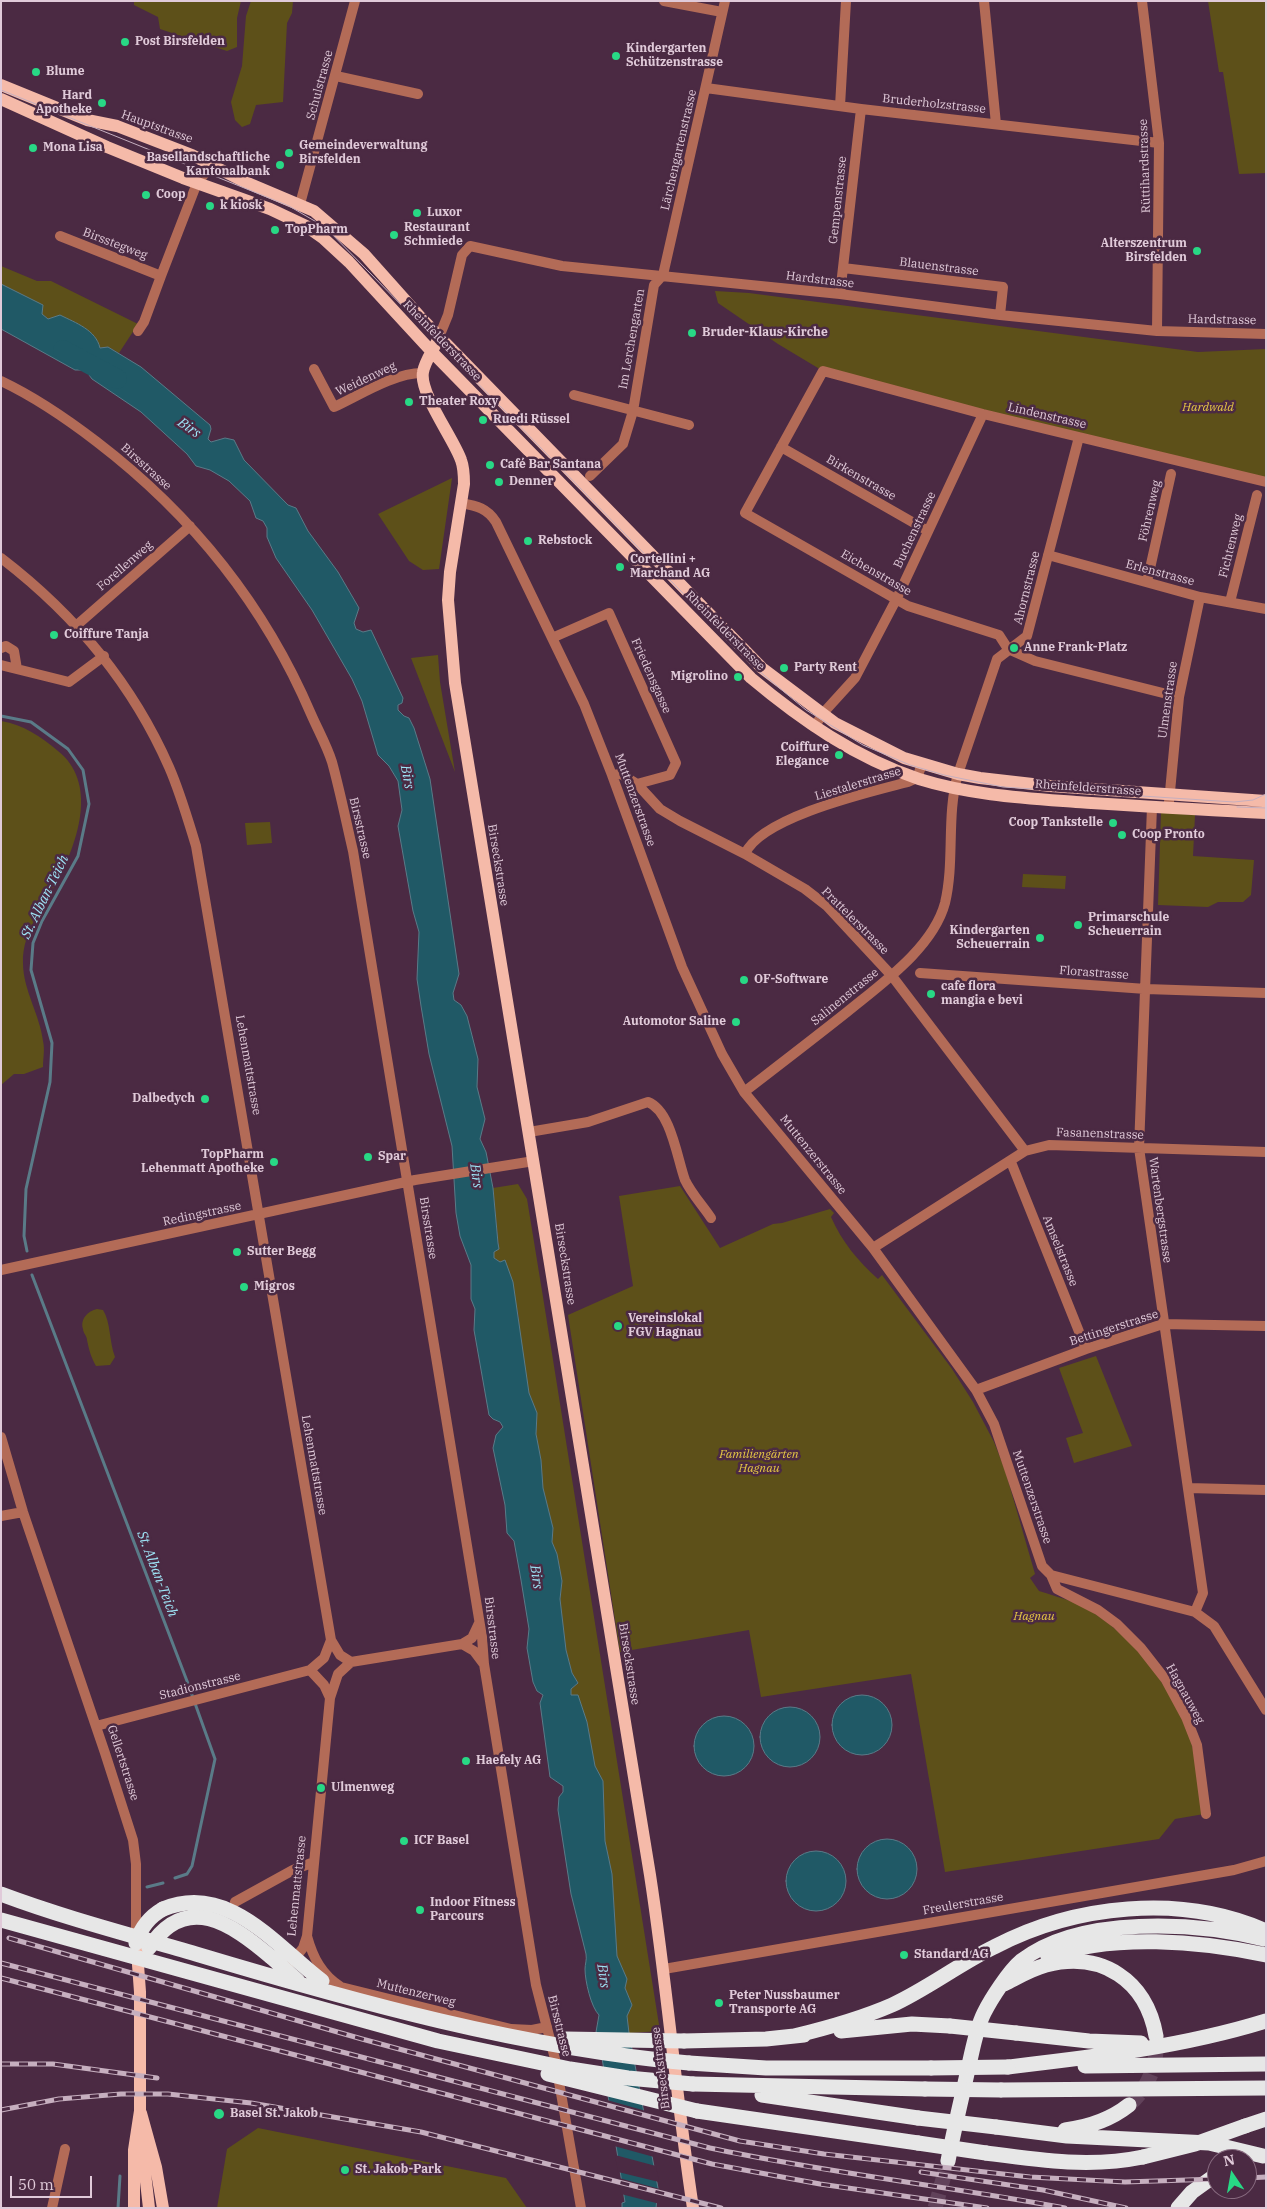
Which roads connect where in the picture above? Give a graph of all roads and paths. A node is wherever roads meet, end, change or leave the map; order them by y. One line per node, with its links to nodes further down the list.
1 (355, 1): 8 (street, Schulstrasse)
2 (664, 1): 7 (street)
3 (725, 1): 7 (street, Lärchengartenstrasse)
4 (846, 1): 13 (street)
5 (984, 1): 15 (street)
6 (1142, 1): 16 (street, Rüttihardstrasse)
7 (722, 12): 10 (street, Lärchengartenstrasse)
8 (336, 76): 11 (street); 19 (street, Schulstrasse)
9 (1, 85): 17 (main road, Hauptstrasse)
10 (706, 88): 13 (street, Bruderholzstrasse); 23 (street, Lärchengartenstrasse)
11 (418, 94)
12 (1, 99): 18 (main road)
13 (840, 106): 14 (street, Bruderholzstrasse)
14 (861, 109): 15 (street, Bruderholzstrasse); 22 (street, Gempenstrasse)
15 (996, 124): 16 (street, Bruderholzstrasse)
16 (1159, 143): 28 (street, Rüttihardstrasse)
17 (221, 170): 18 (street); 19 (main road, Hauptstrasse)
18 (197, 183): 20 (main road); 24 (street)
19 (300, 204): 20 (main road); 30 (main road, Rheinfelderstrasse)
20 (292, 219): 31 (main road, Rheinfelderstrasse)
21 (60, 236): 24 (street, Birsstegweg)
22 (843, 268): 25 (street, Gempenstrasse); 26 (street, Blauenstrasse)
23 (663, 275): 25 (street, Hardstrasse); 30 (street, Hardstrasse); 37 (street, Im Lerchengarten)
24 (161, 276): 27 (street)
25 (840, 294): 26 (street, Hardstrasse)
26 (1000, 316): 28 (street, Hardstrasse)
27 (138, 331)
28 (1158, 331): 29 (street, Hardstrasse)
29 (1266, 334)
30 (439, 337): 31 (main road); 64 (main road, Rheinfelderstrasse)
31 (432, 352): 34 (main road); 65 (main road, Rheinfelderstrasse)
32 (314, 369): 34 (street, Weidenweg)
33 (822, 371): 38 (street, Lindenstrasse); 41 (street, Eichenstrasse)
34 (422, 373): 46 (main road, Birseckstrasse)
35 (1, 381): 47 (street, Birsstrasse)
36 (574, 395): 37 (street, Im Lerchengarten)
37 (633, 410): 39 (street, Im Lerchengarten); 43 (street, Im Lerchengarten)
38 (983, 414): 40 (street, Lindenstrasse); 48 (street, Buchenstrasse)
39 (689, 425)
40 (1079, 436): 44 (street, Lindenstrasse); 49 (street, Ahornstrasse)
41 (781, 446): 48 (street, Birkenstrasse); 53 (street, Eichenstrasse)
42 (1172, 474): 51 (street, Föhrenweg)
43 (590, 476)
44 (1266, 482)
45 (1257, 495): 54 (street, Fichtenweg)
46 (461, 503): 57 (street, Muttenzerstrasse); 83 (main road, Birseckstrasse)
47 (190, 526): 56 (street, Forellenweg); 89 (street, Birsstrasse)
48 (928, 531): 53 (street, Buchenstrasse)
49 (1048, 555): 51 (street, Erlenstrasse); 59 (street, Ahornstrasse)
50 (1, 558): 56 (street, Lehenmattstrasse)
51 (1148, 582): 52 (street, Erlenstrasse)
52 (1200, 597): 54 (street, Erlenstrasse); 63 (street, Ulmenstrasse)
53 (897, 598): 59 (street, Eichenstrasse); 64 (street, Buchenstrasse)
54 (1230, 602): 55 (street, Erlenstrasse)
55 (1266, 609)
56 (77, 625): 60 (street, Lehenmattstrasse)
57 (552, 638): 68 (street, Muttenzerstrasse); 70 (street, Friedensgasse)
58 (1, 648): 62 (street)
59 (1008, 649): 63 (street, Eichenstrasse); 67 (street, Ahornstrasse)
60 (104, 656): 62 (street); 90 (street, Lehenmattstrasse)
61 (1, 664): 62 (street)
62 (17, 669)
63 (1179, 697): 72 (street, Ulmenstrasse)
64 (822, 714): 65 (street, Buchenstrasse); 66 (main road, Rheinfelderstrasse)
65 (814, 727): 69 (main road, Rheinfelderstrasse)
66 (922, 764): 67 (main road, Rheinfelderstrasse); 69 (street, Liestalerstrasse)
67 (958, 774): 71 (street, Ahornstrasse); 72 (main road, Rheinfelderstrasse)
68 (612, 775): 70 (street, Prattelerstrasse); 82 (street, Muttenzerstrasse)
69 (917, 778): 71 (main road, Rheinfelderstrasse); 77 (street, Liestalerstrasse)
70 (636, 784): 77 (street, Prattelerstrasse)
71 (954, 788): 74 (main road, Rheinfelderstrasse); 79 (street, Salinenstrasse)
72 (1170, 794): 73 (main road, Rheinfelderstrasse); 75 (street, Ulmenstrasse)
73 (1266, 801)
74 (1152, 807): 75 (main road, Rheinfelderstrasse); 80 (street, Wartenbergstrasse)
75 (1169, 808): 76 (main road, Rheinfelderstrasse)
76 (1266, 813)
77 (745, 854): 79 (street, Prattelerstrasse)
78 (920, 973): 80 (street, Florastrasse)
79 (892, 976): 82 (street, Salinenstrasse); 85 (street, Prattelerstrasse)
80 (1146, 989): 81 (street, Florastrasse); 84 (street, Wartenbergstrasse)
81 (1266, 993)
82 (744, 1092): 92 (street, Muttenzerstrasse)
83 (529, 1132): 87 (main road, Birseckstrasse); 91 (street)
84 (1139, 1148): 85 (street, Fasanenstrasse); 86 (street, Fasanenstrasse); 94 (street, Wartenbergstrasse)
85 (1025, 1151): 88 (street, Fasanenstrasse)
86 (1266, 1152)
87 (534, 1161): 89 (street, Redingstrasse); 124 (main road, Birseckstrasse)
88 (1011, 1162): 92 (street, Fasanenstrasse); 96 (street, Amselstrasse)
89 (408, 1182): 90 (street, Redingstrasse); 105 (street, Birsstrasse)
90 (258, 1214): 93 (street, Redingstrasse); 106 (street, Lehenmattstrasse)
91 (711, 1218)
92 (873, 1248): 97 (street, Muttenzerstrasse)
93 (1, 1270)
94 (1163, 1324): 95 (street, Bettingerstrasse); 96 (street, Bettingerstrasse); 99 (street, Wartenbergstrasse)
95 (1266, 1326)
96 (1086, 1349): 97 (street, Bettingerstrasse)
97 (976, 1390): 103 (street, Muttenzerstrasse)
98 (1, 1438): 101 (street, Gellertstrasse)
99 (1188, 1488): 100 (street); 104 (street, Wartenbergstrasse)
100 (1266, 1490)
101 (23, 1512): 102 (street); 113 (street, Gellertstrasse)
102 (1, 1516)
103 (1051, 1575): 104 (street); 114 (street, Hagnauweg)
104 (1195, 1612): 112 (street)
105 (479, 1620): 107 (street); 109 (street, Birsstrasse)
106 (331, 1640): 108 (street, Lehenmattstrasse); 110 (street)
107 (462, 1644): 108 (street); 109 (street)
108 (351, 1662): 111 (street, Lehenmattstrasse)
109 (484, 1664): 127 (street, Birsstrasse)
110 (310, 1670): 111 (street); 113 (street, Stadionstrasse)
111 (330, 1698): 116 (street, Lehenmattstrasse)
112 (1266, 1710)
113 (96, 1726): 122 (street, Gellertstrasse)
114 (1206, 1814)
115 (1266, 1861): 124 (street, Freulerstrasse)
116 (314, 1862): 118 (street); 120 (street, Lehenmattstrasse)
117 (1, 1894): 132 (highway, bridge)
118 (235, 1902)
119 (1, 1920): 133 (highway, bridge)
120 (307, 1936): 122 (street, Lehenmattstrasse); 127 (street, Muttenzerweg)
121 (1263, 1936): 125 (highway); 128 (highway)
122 (142, 1945): 128 (highway, bridge); 136 (main road); 137 (highway, bridge)
123 (1266, 1955): 125 (highway)
124 (664, 1969): 149 (main road, Birseckstrasse)
125 (1003, 1985): 129 (highway); 141 (highway)
126 (1266, 2021): 130 (highway)
127 (547, 2027): 148 (street, Birsstrasse)
128 (794, 2036): 130 (highway, bridge)
129 (1156, 2036)
130 (1180, 2042): 132 (highway)
131 (1266, 2064): 132 (highway)
132 (1008, 2067)
133 (698, 2084): 134 (highway, bridge); 138 (highway, bridge)
134 (1266, 2088)
135 (1130, 2105): 138 (highway)
136 (140, 2111): 145 (main road); 146 (main road); 147 (main road)
137 (1266, 2119)
138 (1039, 2131): 140 (highway)
139 (65, 2149): 144 (street)
140 (1264, 2155)
141 (948, 2161)
142 (1207, 2181): 143 (highway)
143 (1179, 2207)
144 (52, 2208)
145 (134, 2208)
146 (149, 2208)
147 (163, 2208)
148 (581, 2208)
149 (693, 2208)

